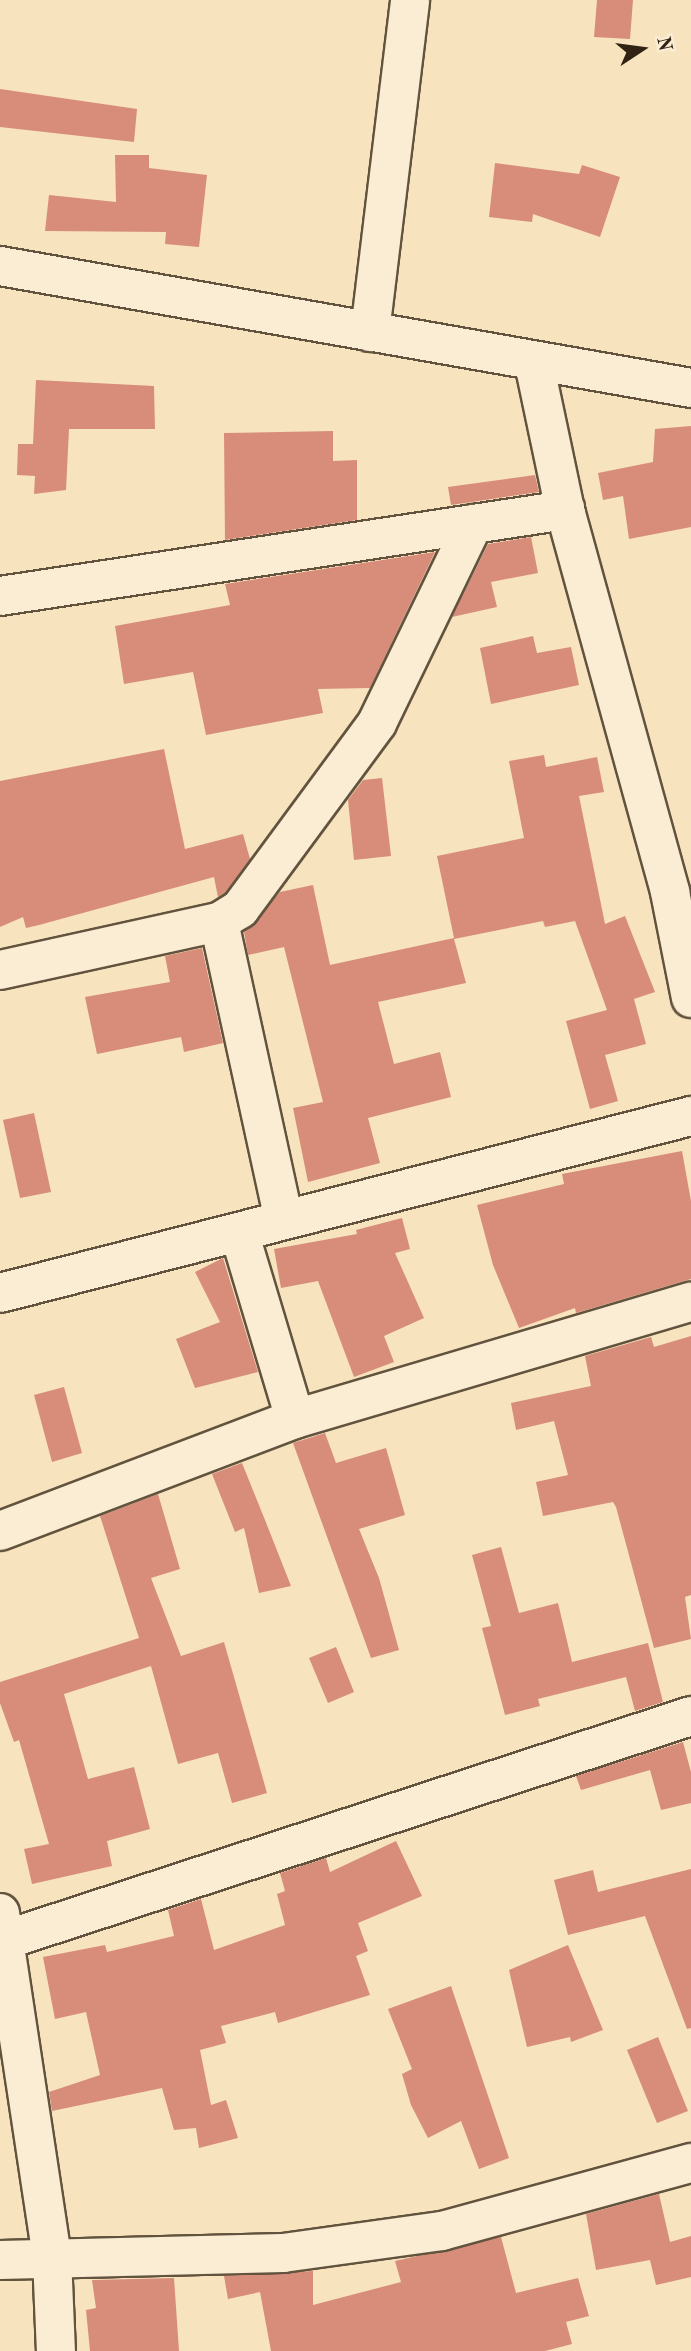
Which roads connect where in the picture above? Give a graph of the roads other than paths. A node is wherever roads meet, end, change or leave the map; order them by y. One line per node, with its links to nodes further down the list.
1 (410, 0): 3 (street)
2 (0, 266): 3 (street)
3 (370, 332): 4 (street)
4 (534, 363): 5 (street); 6 (street)
5 (691, 388)
6 (565, 510): 7 (street); 9 (street)
7 (472, 524): 8 (street); 10 (street)
8 (0, 596)
9 (681, 891): 12 (street)
10 (219, 922): 11 (street); 14 (street)
11 (0, 970)
12 (691, 998)
13 (691, 1116): 14 (street)
14 (284, 1220): 15 (street)
15 (239, 1232): 16 (street); 18 (street)
16 (0, 1293)
17 (691, 1302): 18 (street)
18 (295, 1419): 19 (street)
19 (0, 1531)
20 (691, 1716): 21 (street)
21 (2, 1926): 23 (street)
22 (691, 2163): 23 (street)
23 (52, 2258): 24 (street); 25 (street)
24 (0, 2260)
25 (56, 2351)

